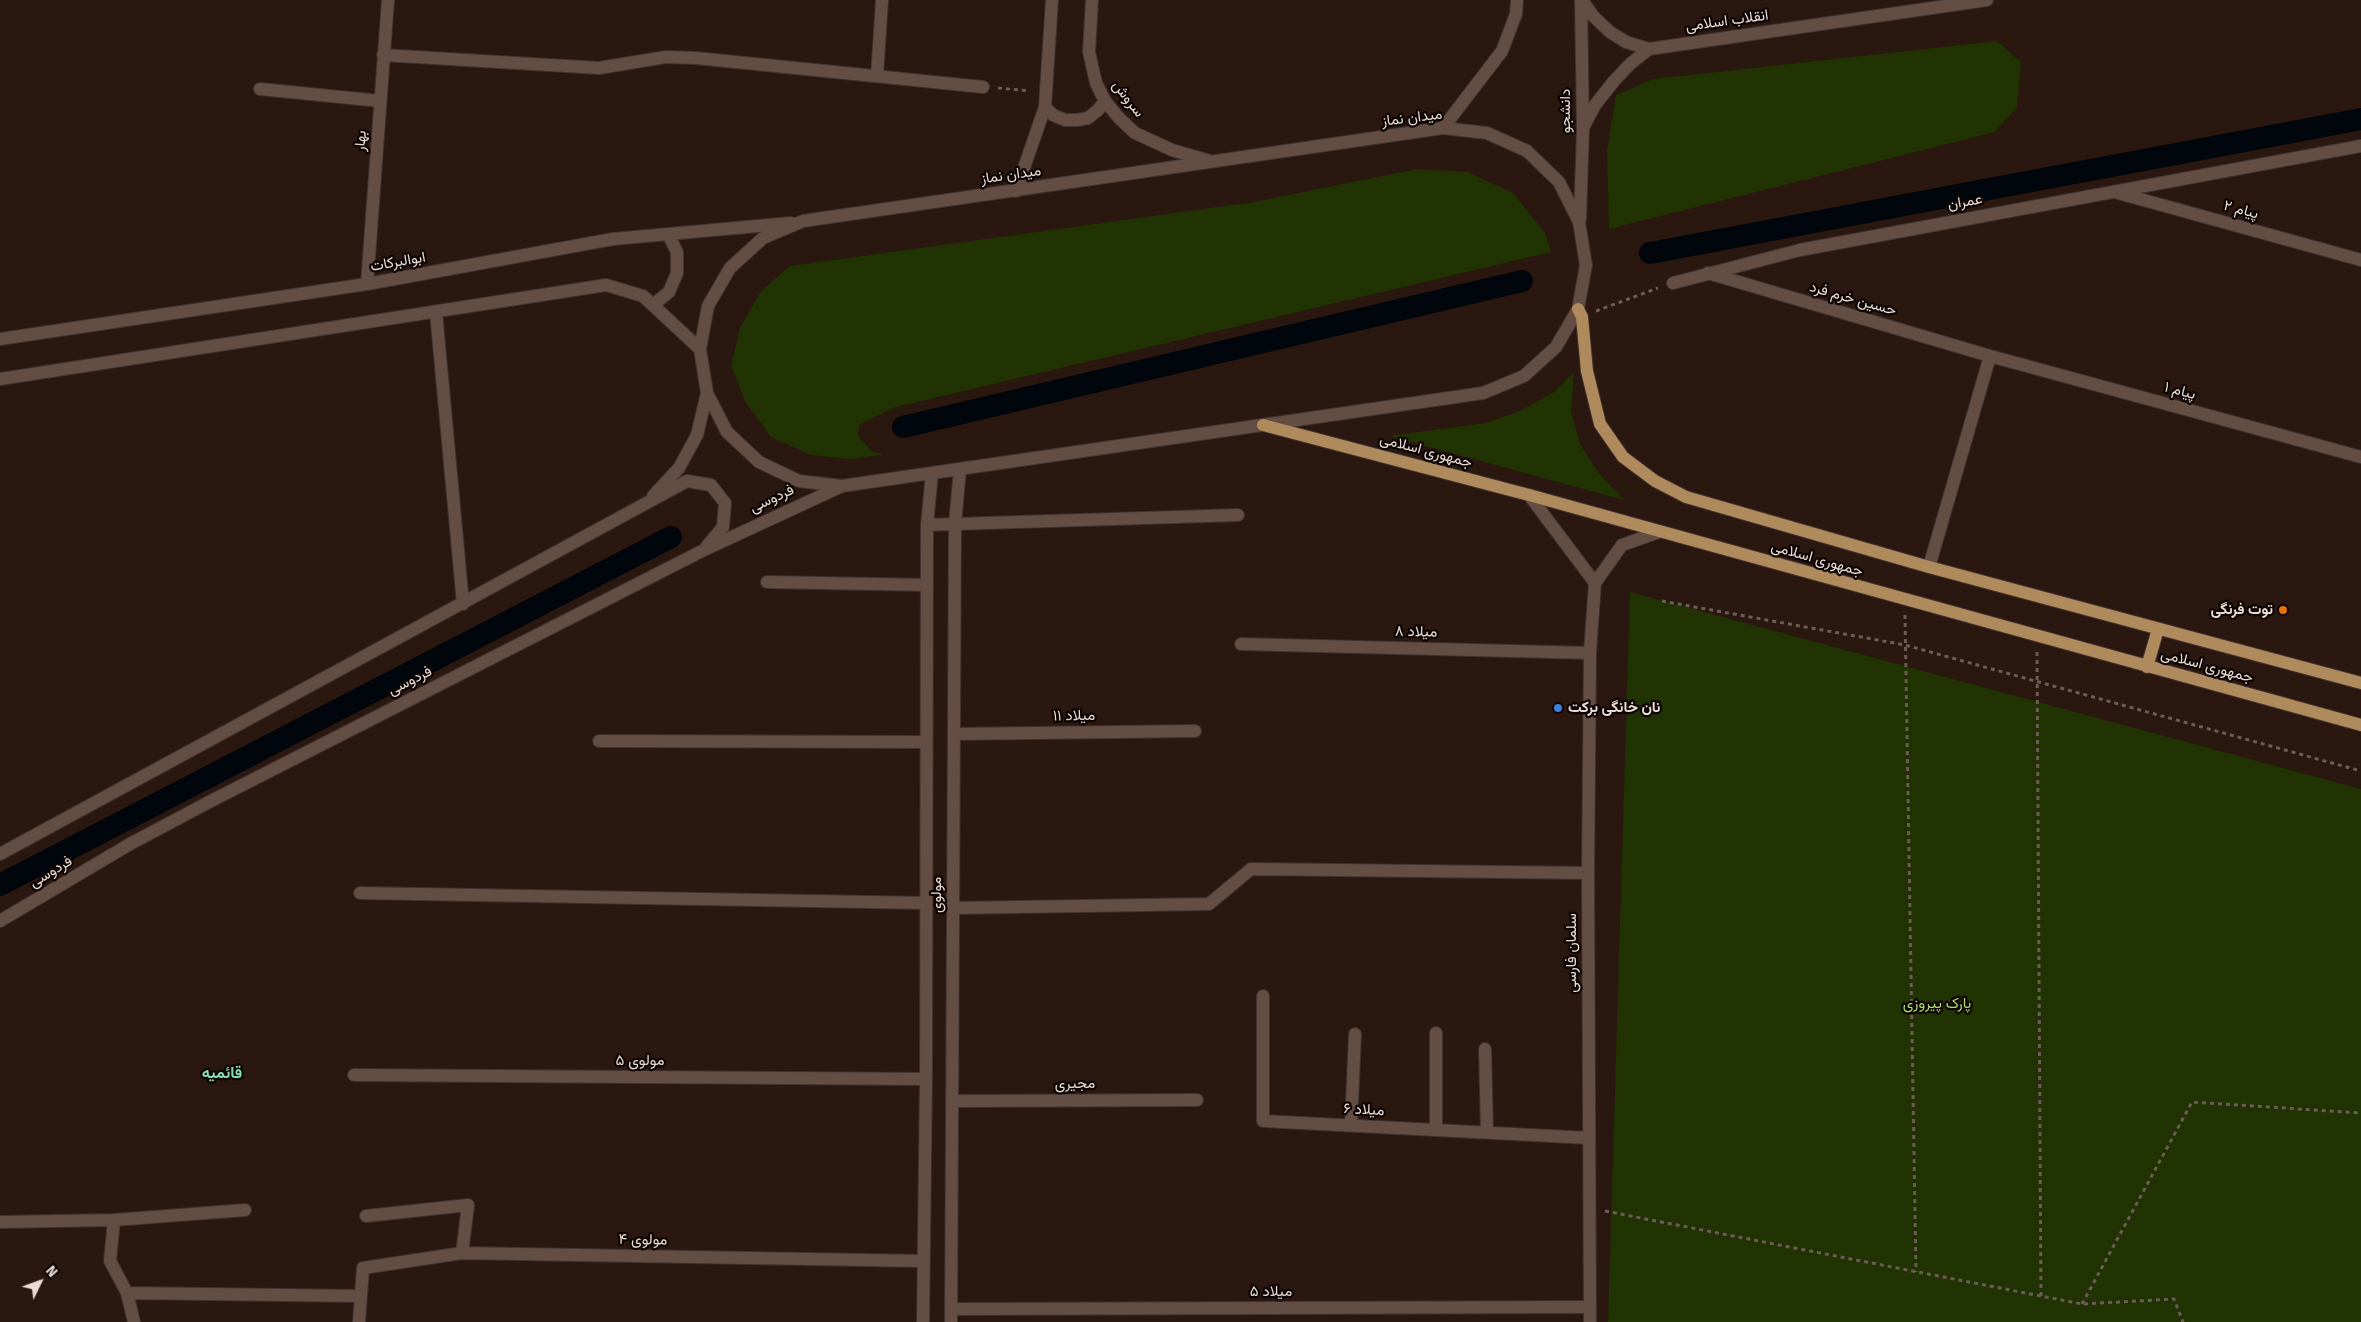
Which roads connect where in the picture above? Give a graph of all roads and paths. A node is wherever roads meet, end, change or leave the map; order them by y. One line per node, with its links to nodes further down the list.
1 (388, 0): 9 (street, بهار)
2 (882, 0): 10 (street)
3 (1052, 0): 13 (street)
4 (1092, 0): 15 (street, سروش)
5 (1517, 0): 17 (street)
6 (1582, 0): 8 (street); 18 (street, دانشجو)
7 (1986, 0): 8 (street, انقلاب اسلامی)
8 (1650, 49): 18 (street)
9 (383, 54): 10 (street); 14 (street, بهار)
10 (877, 76): 11 (street)
11 (983, 87): 13 (path)
12 (260, 89): 14 (street)
13 (1045, 93): 16 (street)
14 (380, 101): 29 (street, بهار)
15 (1105, 101): 16 (street); 20 (street, سروش)
16 (1045, 107): 21 (street)
17 (1443, 128): 20 (street, میدان نماز); 24 (street, میدان نماز)
18 (1583, 128): 24 (street, دانشجو)
19 (2361, 146): 22 (street, عمران)
20 (1215, 162): 21 (street, میدان نماز)
21 (1016, 191): 23 (street, میدان نماز)
22 (2113, 192): 26 (street, پیام ۲); 27 (street, عمران)
23 (803, 221): 25 (street, ابوالبرکات); 34 (street, میدان نماز)
24 (1580, 222): 32 (street, میدان نماز)
25 (668, 234): 29 (street, ابوالبرکات); 30 (street)
26 (2361, 260)
27 (1708, 272): 28 (street, عمران); 35 (street, حسین خرم فرد)
28 (1673, 283): 32 (path)
29 (367, 284): 33 (street, ابوالبرکات)
30 (653, 305): 31 (street); 34 (street)
31 (436, 312): 36 (street); 56 (street)
32 (1580, 313): 38 (street, میدان نماز); 50 (main road, جمهوری اسلامی)
33 (0, 339)
34 (700, 349): 37 (street, میدان نماز)
35 (1990, 356): 39 (street, پیام ۱); 50 (street)
36 (0, 378)
37 (707, 393): 42 (street, میدان نماز); 44 (street)
38 (1263, 425): 40 (street, میدان نماز); 43 (main road, جمهوری اسلامی)
39 (2361, 457)
40 (960, 468): 41 (street, میدان نماز); 47 (street, مولوی)
41 (932, 473): 42 (street, میدان نماز); 46 (street, مولوی)
42 (842, 486): 49 (street, فردوسی)
43 (1528, 494): 48 (main road, جمهوری اسلامی); 52 (street)
44 (646, 504): 49 (street); 56 (street)
45 (1238, 515): 47 (street)
46 (927, 524): 47 (street); 53 (street, مولوی)
47 (955, 524): 67 (street, مولوی)
48 (1658, 532): 52 (street); 54 (main road, جمهوری اسلامی)
49 (704, 550): 76 (street, فردوسی)
50 (1929, 567): 57 (main road, جمهوری اسلامی)
51 (767, 582): 53 (street)
52 (1595, 583): 61 (street, سلمان فارسی)
53 (927, 585): 69 (street, مولوی)
54 (1905, 600): 58 (main road, جمهوری اسلامی); 60 (path)
55 (1662, 601): 60 (path)
56 (463, 604): 71 (street)
57 (2158, 629): 62 (main road); 64 (main road, جمهوری اسلامی)
58 (2036, 636): 62 (main road, جمهوری اسلامی); 63 (path)
59 (1241, 644): 61 (street, میلاد ۸)
60 (1906, 645): 63 (path); 97 (path)
61 (1590, 653): 72 (street, سلمان فارسی)
62 (2148, 667): 65 (main road, جمهوری اسلامی)
63 (2037, 682): 70 (path); 100 (path)
64 (2361, 683)
65 (2361, 725)
66 (1195, 731): 67 (street, میلاد ۱۱)
67 (954, 734): 75 (street, مولوی)
68 (600, 741): 69 (street)
69 (926, 742): 74 (street, مولوی)
70 (2361, 771)
71 (0, 854)
72 (1588, 873): 75 (street); 89 (street, سلمان فارسی)
73 (360, 893): 74 (street)
74 (926, 903): 82 (street, مولوی)
75 (953, 908): 84 (street, مولوی)
76 (0, 922)
77 (1263, 996): 86 (street, میلاد ۶)
78 (1436, 1033): 87 (street)
79 (1355, 1034): 86 (street)
80 (1485, 1049): 88 (street)
81 (354, 1075): 82 (street, مولوی ۵)
82 (926, 1079): 96 (street, مولوی)
83 (1197, 1100): 84 (street, مجیری)
84 (952, 1101): 103 (street, مولوی)
85 (2361, 1113): 101 (path)
86 (1351, 1126): 87 (street, میلاد ۶)
87 (1436, 1130): 88 (street, میلاد ۶)
88 (1487, 1132): 89 (street, میلاد ۶)
89 (1589, 1138): 90 (street, سلمان فارسی)
90 (1590, 1208): 97 (path); 102 (street, سلمان فارسی)
91 (245, 1210): 93 (street)
92 (366, 1216): 95 (street)
93 (114, 1220): 94 (street); 98 (street)
94 (0, 1222)
95 (462, 1254): 96 (street, مولوی ۴); 99 (street, مولوی ۴)
96 (923, 1261): 106 (street, مولوی)
97 (1916, 1272): 100 (path)
98 (127, 1293): 99 (street); 104 (street)
99 (360, 1296): 105 (street)
100 (2041, 1296): 101 (path)
101 (2082, 1304): 109 (path)
102 (1590, 1307): 103 (street, میلاد ۵); 108 (street, سلمان فارسی)
103 (952, 1309): 107 (street, مولوی)
104 (134, 1322)
105 (359, 1322)
106 (923, 1322)
107 (952, 1322)
108 (1590, 1322)
109 (2184, 1322)

